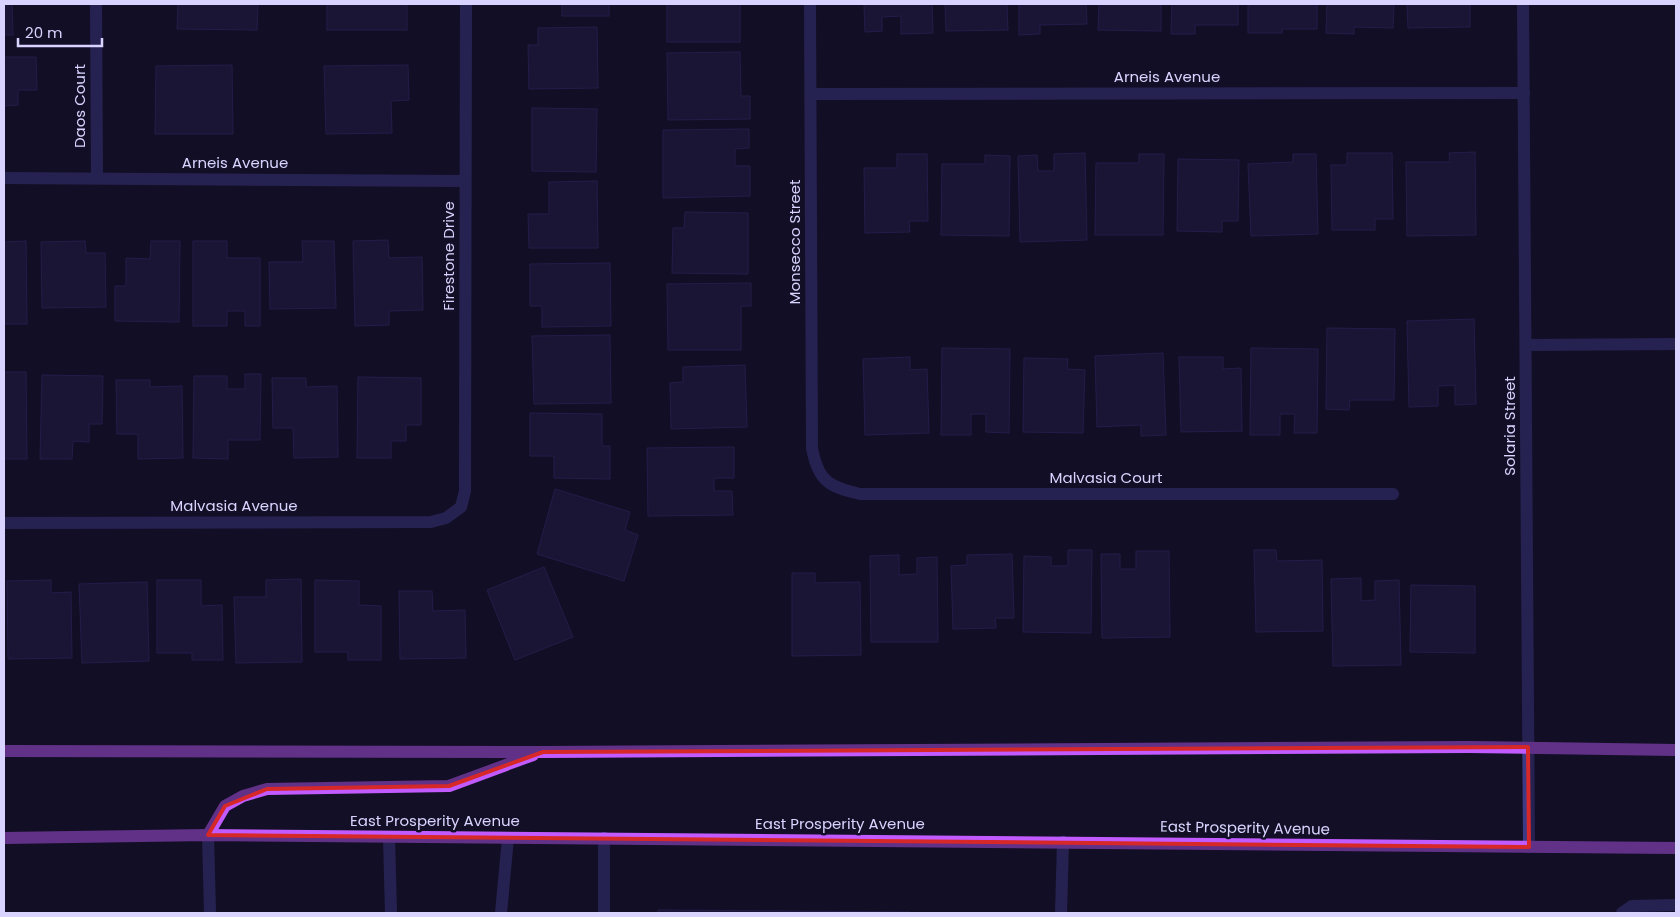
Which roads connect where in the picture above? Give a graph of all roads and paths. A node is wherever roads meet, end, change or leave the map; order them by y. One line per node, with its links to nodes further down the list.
1 (96, 4): 8 (street, Daos Court)
2 (466, 4): 9 (street, Firestone Drive)
3 (810, 4): 6 (street, Monsecco Street)
4 (1523, 4): 5 (street, Solaria Street)
5 (1524, 93): 6 (street, Arneis Avenue); 11 (street, Solaria Street)
6 (811, 94): 12 (street, Monsecco Street)
7 (4, 178): 8 (street, Arneis Avenue)
8 (97, 178): 9 (street, Arneis Avenue)
9 (465, 181): 14 (street, Firestone Drive)
10 (1676, 344): 11 (street)
11 (1526, 345): 16 (street, Solaria Street)
12 (823, 478): 13 (street, Malvasia Court)
13 (1394, 494)
14 (461, 507): 15 (street, Malvasia Avenue)
15 (4, 523)
16 (1528, 747): 17 (main road); 19 (main road); 26 (street, Solaria Street)
17 (1676, 750)
18 (4, 751): 19 (main road)
19 (543, 752): 20 (main road)
20 (208, 835): 21 (main road, East Prosperity Avenue); 22 (main road, East Prosperity Avenue); 29 (street)
21 (388, 837): 23 (main road, East Prosperity Avenue); 30 (street)
22 (4, 838)
23 (508, 838): 24 (main road, East Prosperity Avenue); 31 (street)
24 (604, 838): 25 (main road, East Prosperity Avenue); 32 (street)
25 (1063, 842): 26 (main road, East Prosperity Avenue); 33 (street)
26 (1529, 848): 27 (main road, East Prosperity Avenue)
27 (1676, 848)
28 (1676, 905): 34 (street)
29 (210, 913)
30 (391, 913)
31 (501, 913)
32 (604, 913)
33 (1061, 913)
34 (1622, 913)

